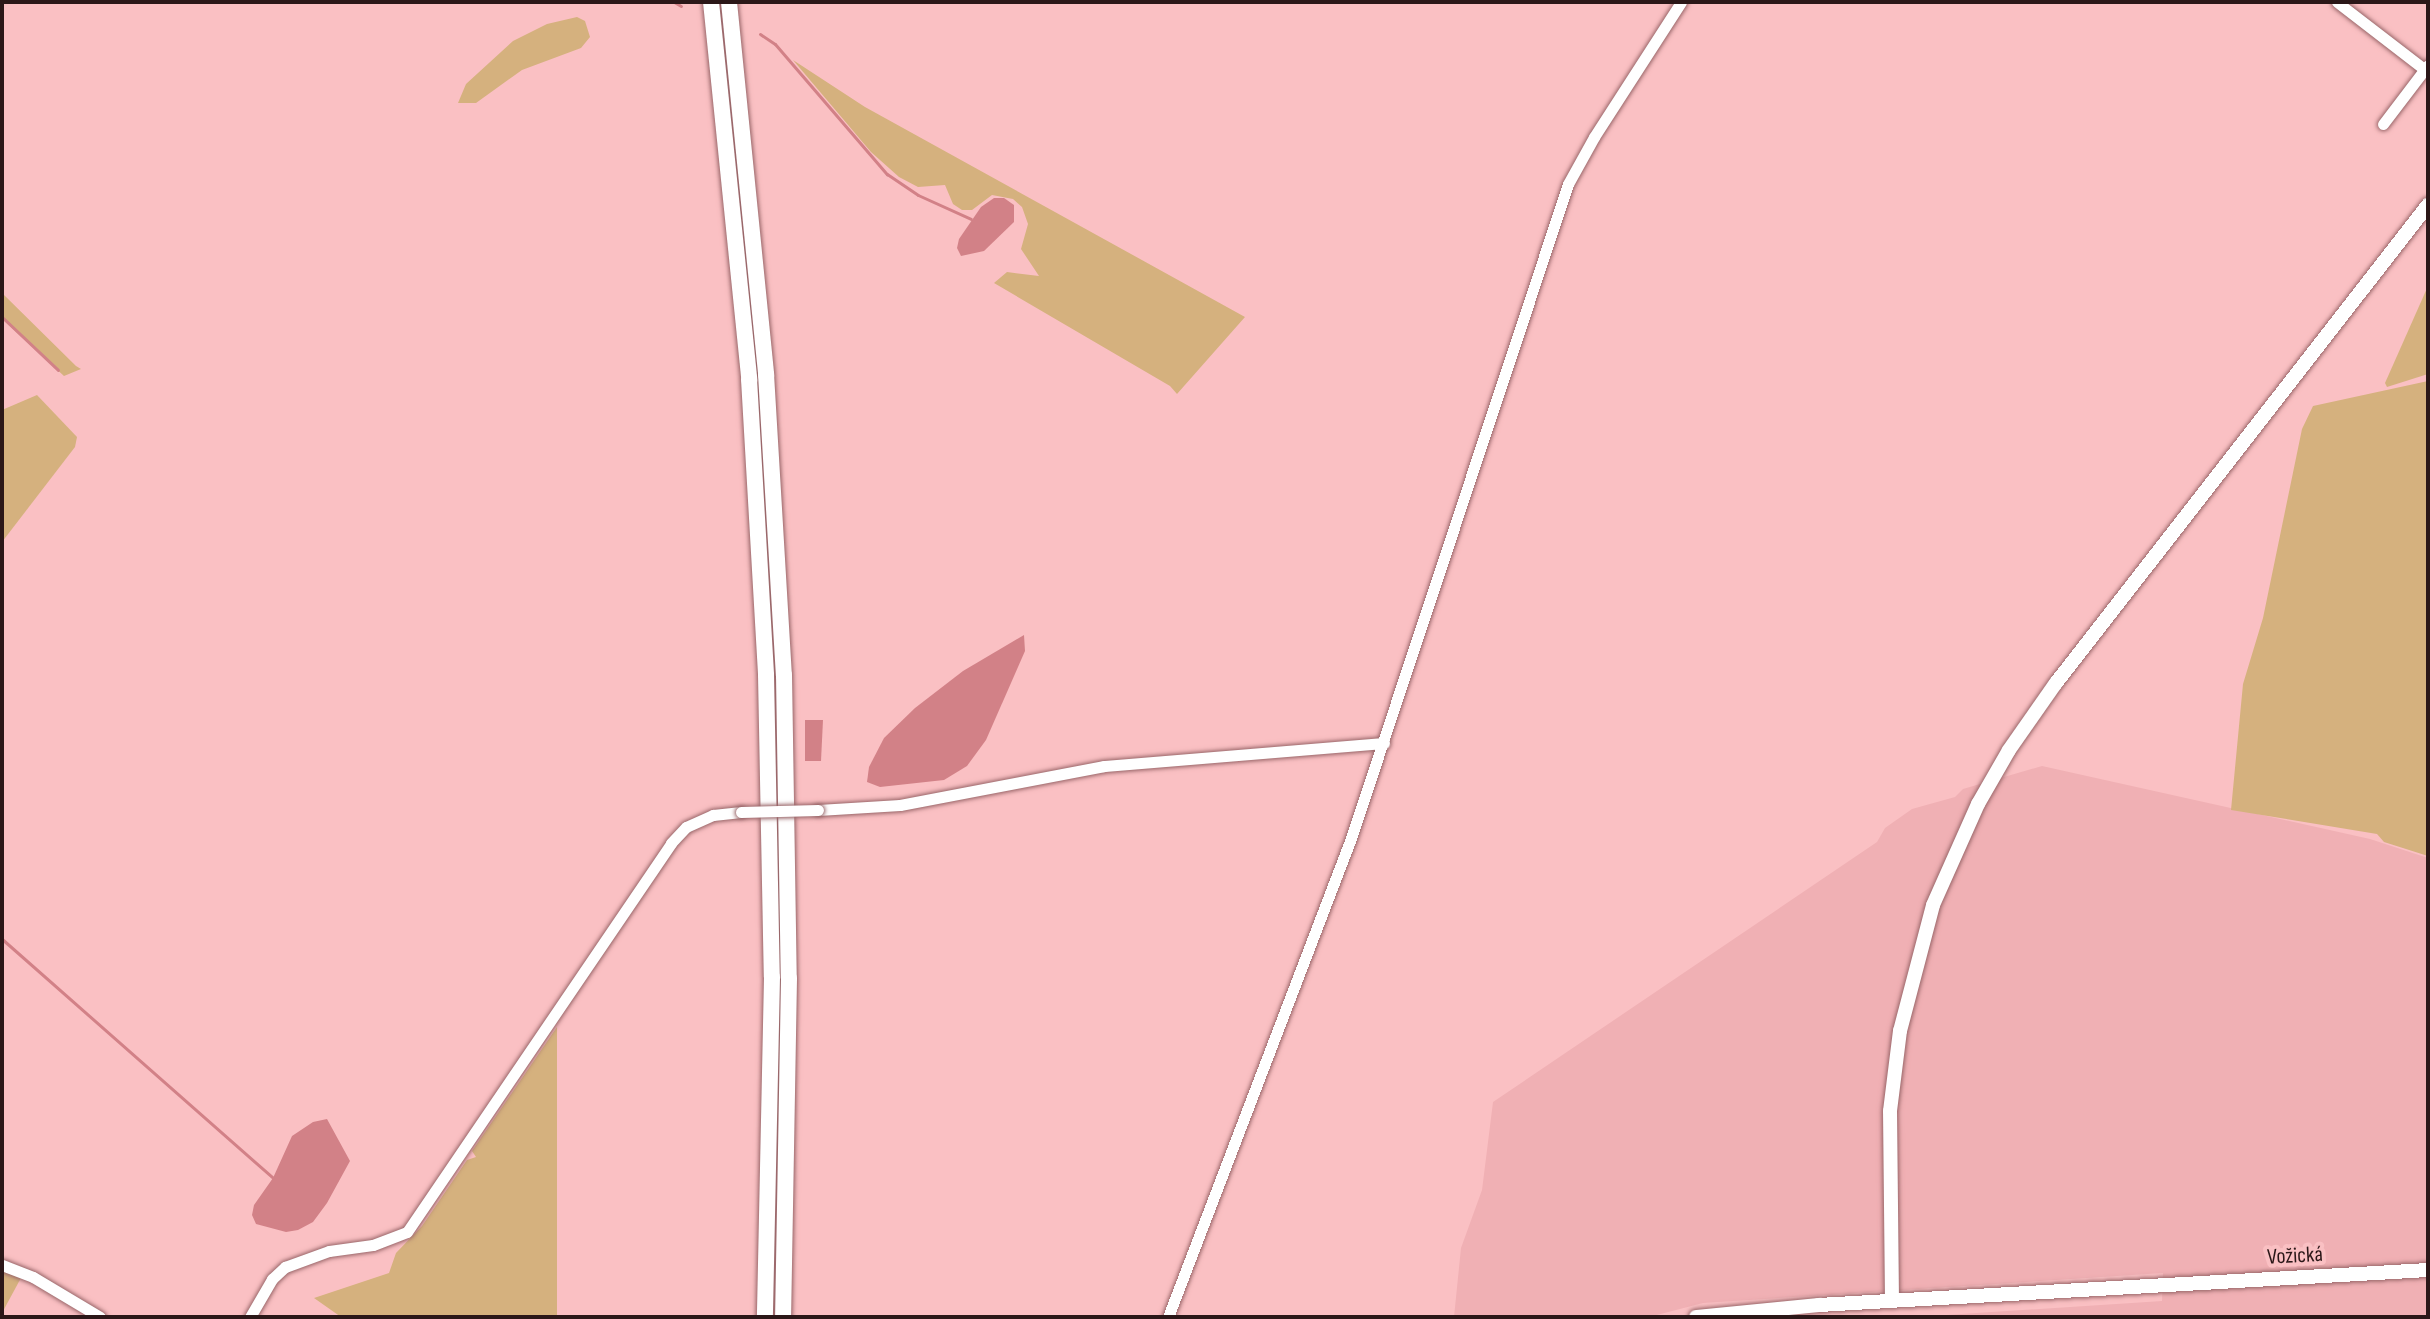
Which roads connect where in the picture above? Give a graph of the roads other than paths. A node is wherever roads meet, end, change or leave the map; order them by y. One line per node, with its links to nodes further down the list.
1 (711, 2): 14 (highway)
2 (729, 2): 15 (highway)
3 (1681, 2): 8 (street)
4 (2337, 2): 5 (street)
5 (2426, 66): 6 (street)
6 (2383, 124)
7 (2428, 205): 11 (main road)
8 (1384, 743): 13 (street, bridge); 16 (street)
9 (2, 1265): 12 (street)
10 (2428, 1270): 11 (main road, Vožická)
11 (1892, 1301): 17 (main road, Vožická)
12 (100, 1317)
13 (250, 1317)
14 (765, 1317)
15 (783, 1317)
16 (1168, 1317)
17 (1696, 1317)

